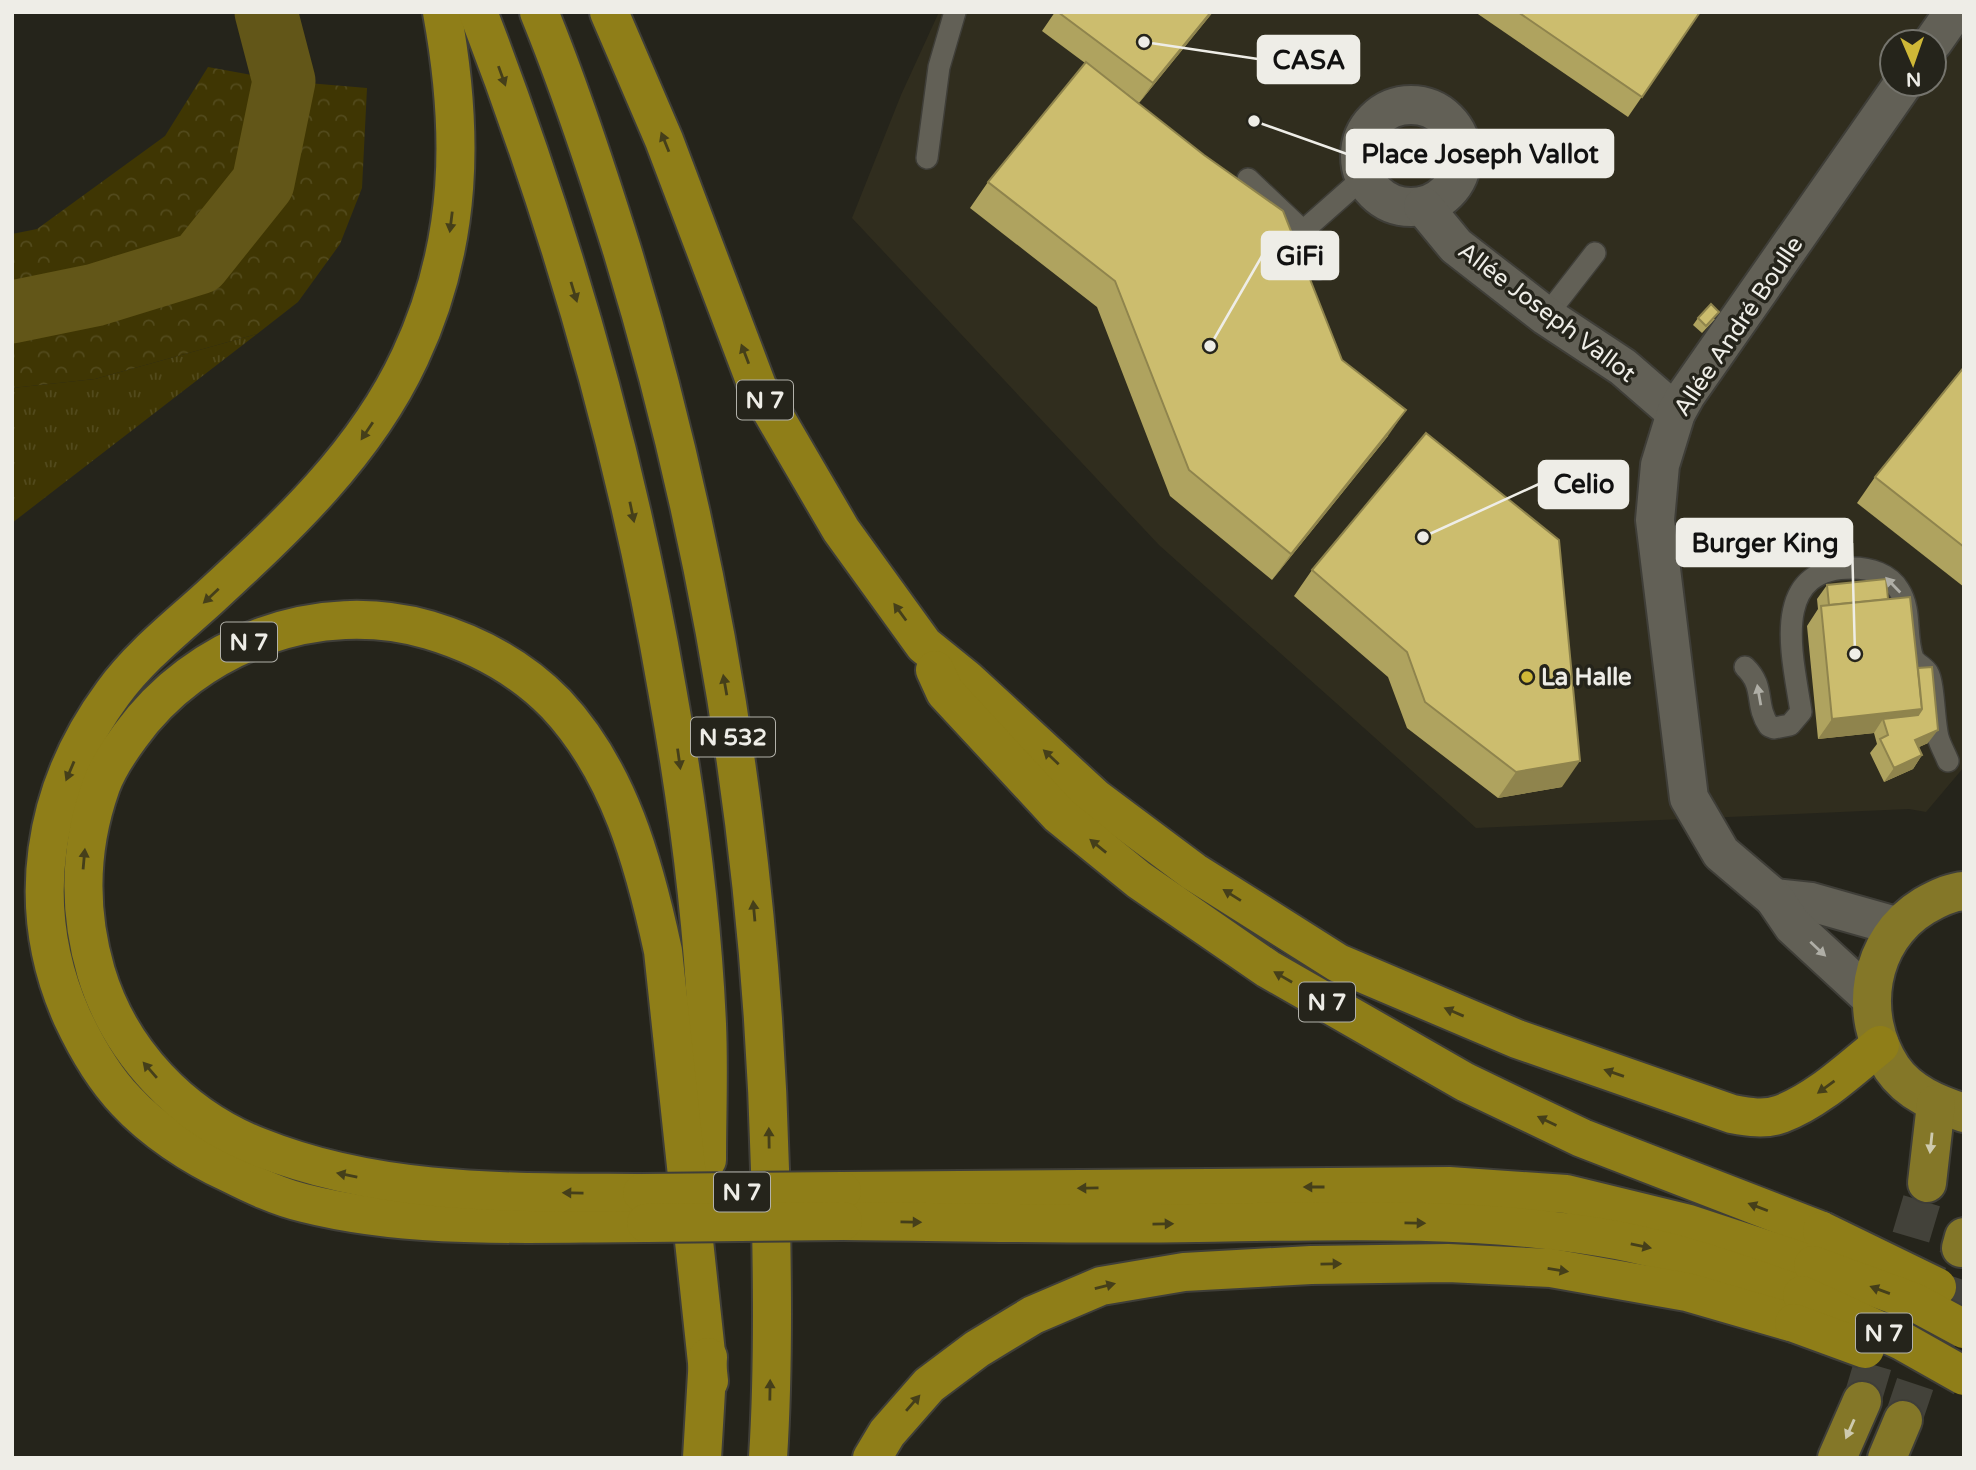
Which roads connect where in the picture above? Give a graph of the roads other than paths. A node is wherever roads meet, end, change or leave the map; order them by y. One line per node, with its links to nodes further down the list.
1 (442, 12): 28 (highway, N 7, one-way to 28)
2 (478, 12): 33 (highway, N 532, one-way to 33)
3 (610, 12): 18 (highway, N 7, one-way to 3)
4 (955, 12): 9 (lane)
5 (1954, 12): 7 (street)
6 (545, 26): 38 (highway, N 532, one-way to 6)
7 (1943, 28)
8 (1893, 98): 17 (street, Allée André Boulle)
9 (927, 158)
10 (1364, 177): 12 (street); 12 (street); 13 (lane)
11 (1248, 179): 13 (lane)
12 (1423, 206): 16 (street, Allée Joseph Vallot)
13 (1303, 231): 15 (lane)
14 (1595, 253): 16 (lane)
15 (1318, 269)
16 (1546, 316): 17 (street, Allée Joseph Vallot)
17 (1676, 413): 22 (street, Allée André Boulle)
18 (924, 645): 25 (highway, N 7, one-way to 18); 29 (highway, N 7, one-way to 18)
19 (1745, 667): 20 (lane, one-way to 19)
20 (1948, 761)
21 (1964, 891): 23 (main road)
22 (1774, 898): 23 (street); 24 (street, Allée André Boulle, one-way to 24)
23 (1899, 927): 24 (main road)
24 (1871, 998): 25 (main road)
25 (1880, 1045): 26 (main road)
26 (1950, 1108): 27 (main road, one-way to 27)
27 (1927, 1183)
28 (644, 1208): 29 (highway, N 7, bridge); 33 (highway, N 7, one-way to 33)
29 (1808, 1279): 30 (highway, N 7, bridge); 31 (highway, N 7, one-way to 29, bridge); 32 (highway, N 7, bridge); 34 (highway, N 7, bridge); 39 (highway, N 7, one-way to 29)
30 (1964, 1300)
31 (1964, 1329)
32 (1964, 1376)
33 (709, 1381): 37 (highway, N 532)
34 (1964, 1385)
35 (1862, 1401): 40 (main road, one-way to 40)
36 (1903, 1420): 41 (main road)
37 (702, 1458)
38 (768, 1458)
39 (873, 1458)
40 (1837, 1458)
41 (1887, 1458)

